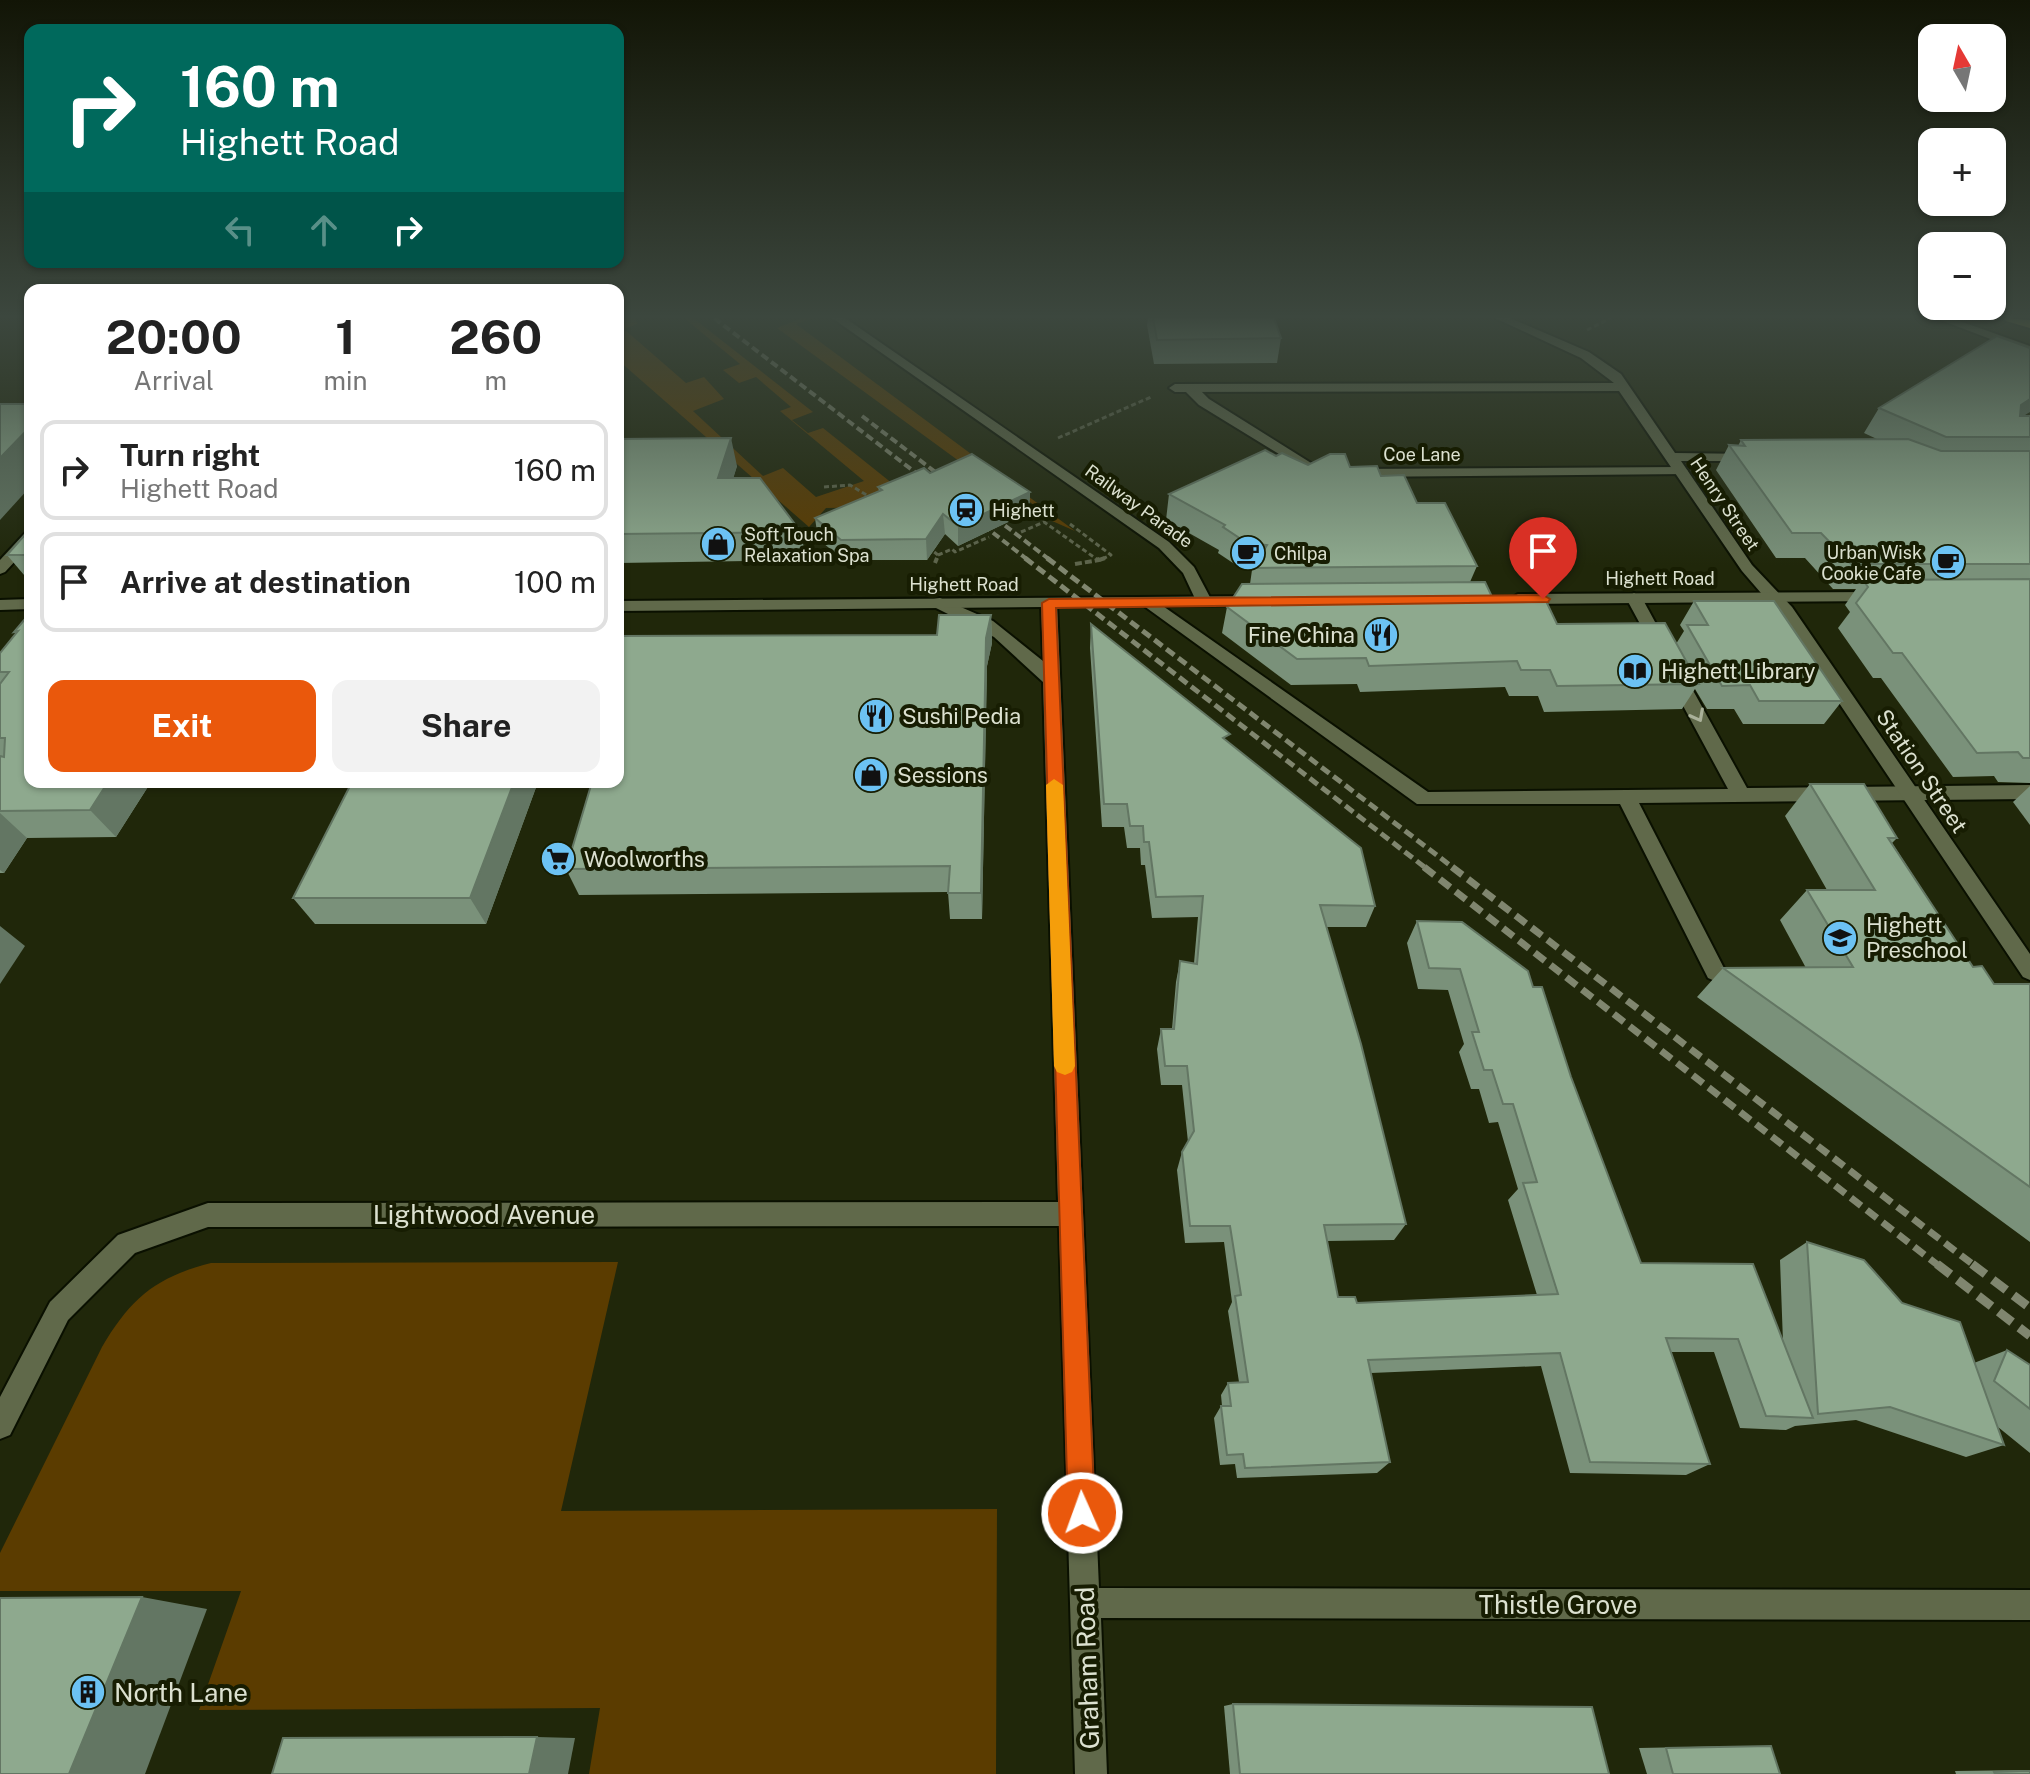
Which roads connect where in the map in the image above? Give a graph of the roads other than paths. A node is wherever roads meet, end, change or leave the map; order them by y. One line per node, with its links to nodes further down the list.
1 (957, 401): 13 (street, Railway Parade)
2 (1201, 401): 6 (street, Coe Lane)
3 (1633, 401): 5 (street, Henry Street)
4 (1770, 456): 5 (street)
5 (1671, 457): 6 (street, Henry Street)
6 (1681, 471): 11 (street, Henry Street)
7 (24, 543): 8 (street)
8 (0, 569)
9 (1894, 597): 11 (street, Highett Road)
10 (1634, 598): 11 (street, Highett Road); 12 (street, Highett Road); 24 (street, one-way to 24)
11 (1774, 598): 23 (street, Station Street)
12 (1497, 600)
13 (1204, 601): 14 (street, Highett Road); 15 (street, Highett Road)
14 (1281, 601)
15 (1150, 602): 17 (street, Highett Road); 25 (street)
16 (940, 603): 17 (street, Highett Road); 20 (street, Highett Road); 21 (street)
17 (1049, 603): 21 (street, Graham Road)
18 (24, 604): 19 (street)
19 (0, 605)
20 (624, 606)
21 (1050, 679): 28 (street, Graham Road)
22 (2030, 792): 23 (street)
23 (1907, 794): 24 (street); 26 (street, Station Street)
24 (1741, 795): 25 (street)
25 (1626, 796): 27 (street)
26 (2030, 971)
27 (1715, 972)
28 (1070, 1214): 29 (street, Lightwood Avenue); 30 (street, Graham Road)
29 (0, 1425)
30 (1085, 1603): 31 (street, Thistle Grove); 32 (street, Graham Road)
31 (2029, 1607)
32 (1091, 1774)

